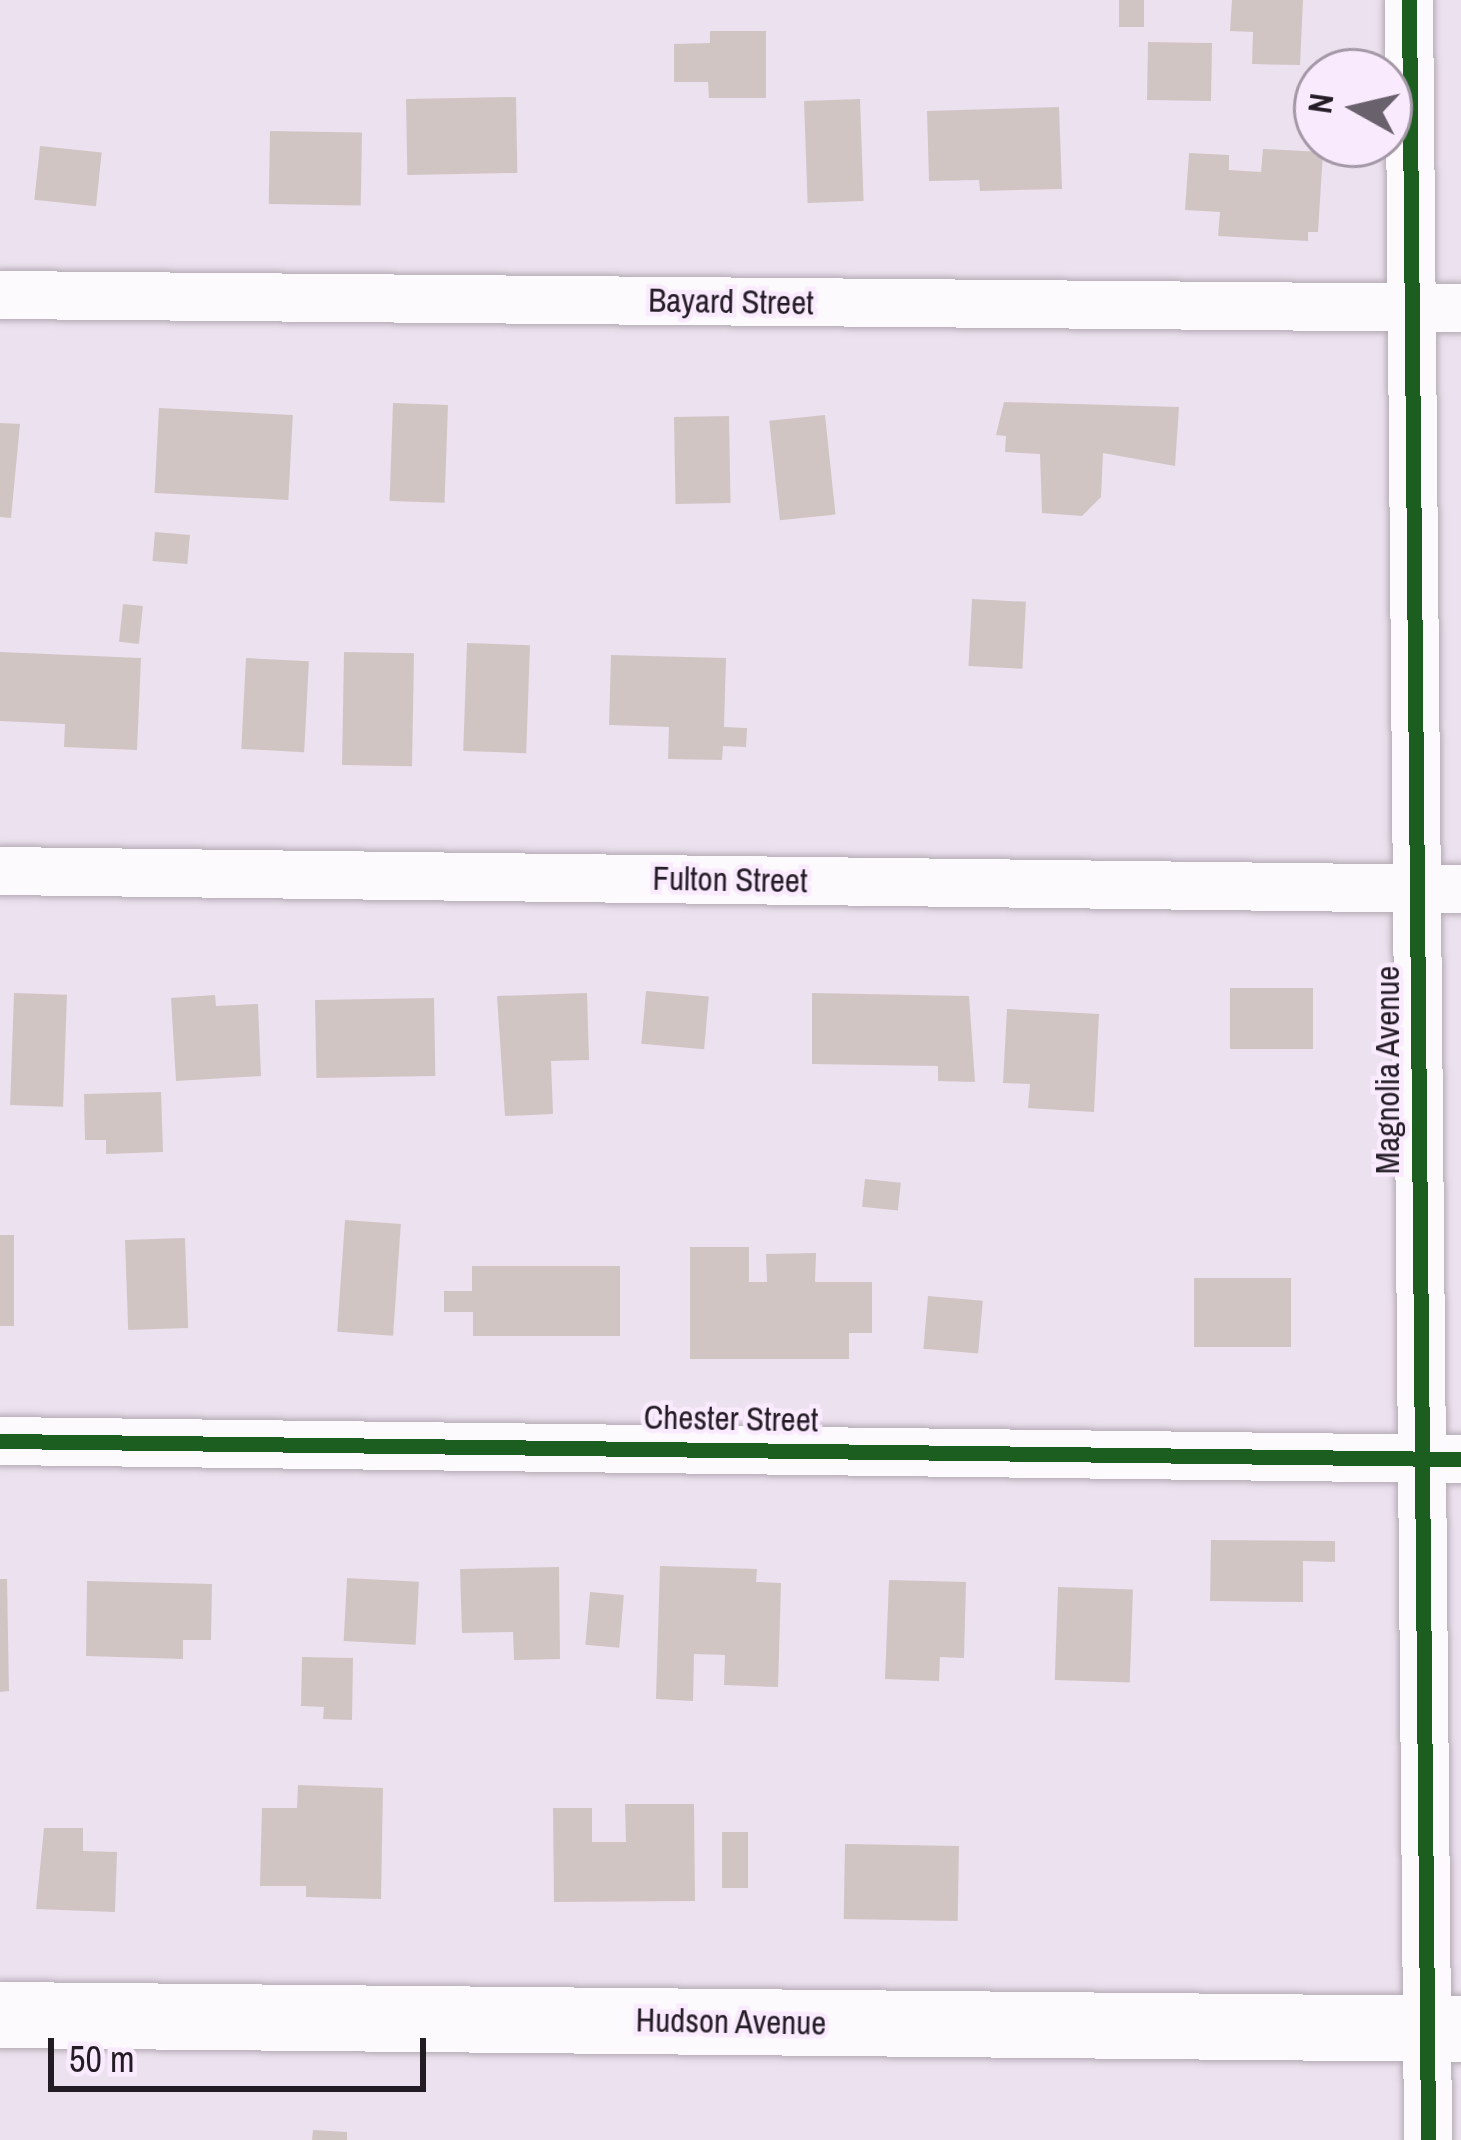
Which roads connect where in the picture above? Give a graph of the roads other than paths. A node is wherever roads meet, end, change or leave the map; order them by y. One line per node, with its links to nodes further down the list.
1 (1408, 0): 3 (street, Magnolia Avenue)
2 (0, 295): 3 (street, Bayard Street)
3 (1438, 308): 5 (street, Magnolia Avenue)
4 (0, 872): 5 (street, Fulton Street)
5 (1439, 888): 7 (street, Magnolia Avenue)
6 (0, 1441): 7 (street, Chester Street)
7 (1440, 1458): 9 (street, Magnolia Avenue)
8 (0, 2014): 9 (street, Hudson Avenue)
9 (1445, 2029): 10 (street, Magnolia Avenue)
10 (1428, 2140)

